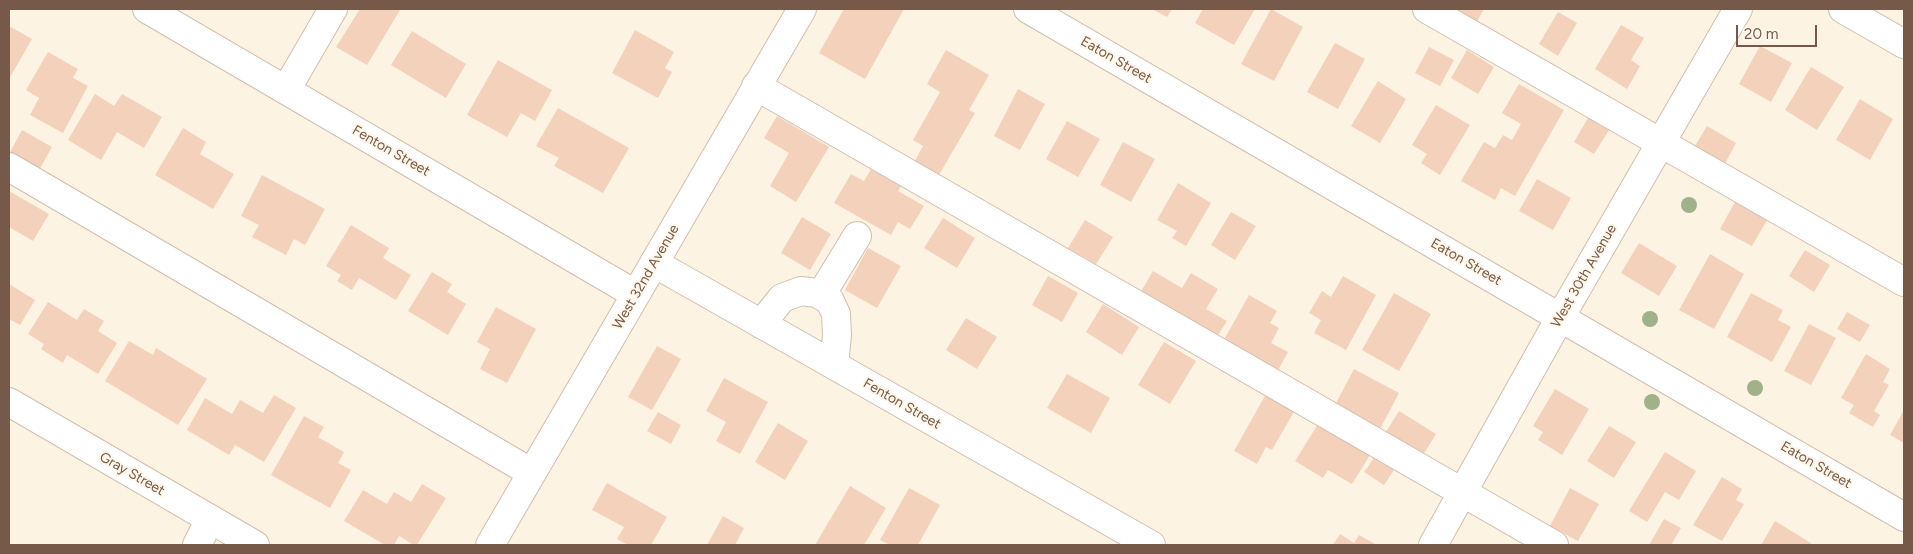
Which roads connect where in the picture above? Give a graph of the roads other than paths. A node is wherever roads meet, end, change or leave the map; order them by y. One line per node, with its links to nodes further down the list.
1 (147, 9): 10 (street, Fenton Street)
2 (333, 9): 10 (street)
3 (802, 9): 9 (street, West 32nd Avenue)
4 (1028, 9): 18 (street, Eaton Street)
5 (1427, 9): 11 (street)
6 (1738, 9): 11 (street, West 30th Avenue)
7 (1843, 9): 8 (street)
8 (1904, 44)
9 (756, 86): 14 (street, West 32nd Avenue); 23 (street)
10 (286, 90): 16 (street, Fenton Street)
11 (1661, 143): 15 (street); 18 (street, West 30th Avenue)
12 (9, 167): 22 (street)
13 (857, 236): 17 (street)
14 (654, 263): 16 (street, West 32nd Avenue); 19 (street, Fenton Street)
15 (1904, 282)
16 (635, 294): 22 (street, West 32nd Avenue)
17 (821, 295): 19 (street); 20 (street)
18 (1561, 316): 23 (street, West 30th Avenue); 24 (street, Eaton Street)
19 (761, 324): 20 (street, Fenton Street)
20 (834, 365): 29 (street, Fenton Street)
21 (9, 402): 25 (street, Gray Street)
22 (532, 473): 28 (street, West 32nd Avenue)
23 (1462, 492): 30 (street, West 30th Avenue); 31 (street)
24 (1904, 516)
25 (210, 519): 26 (street); 27 (street, Gray Street)
26 (198, 545)
27 (255, 545)
28 (490, 545)
29 (1151, 545)
30 (1433, 545)
31 (1554, 545)

